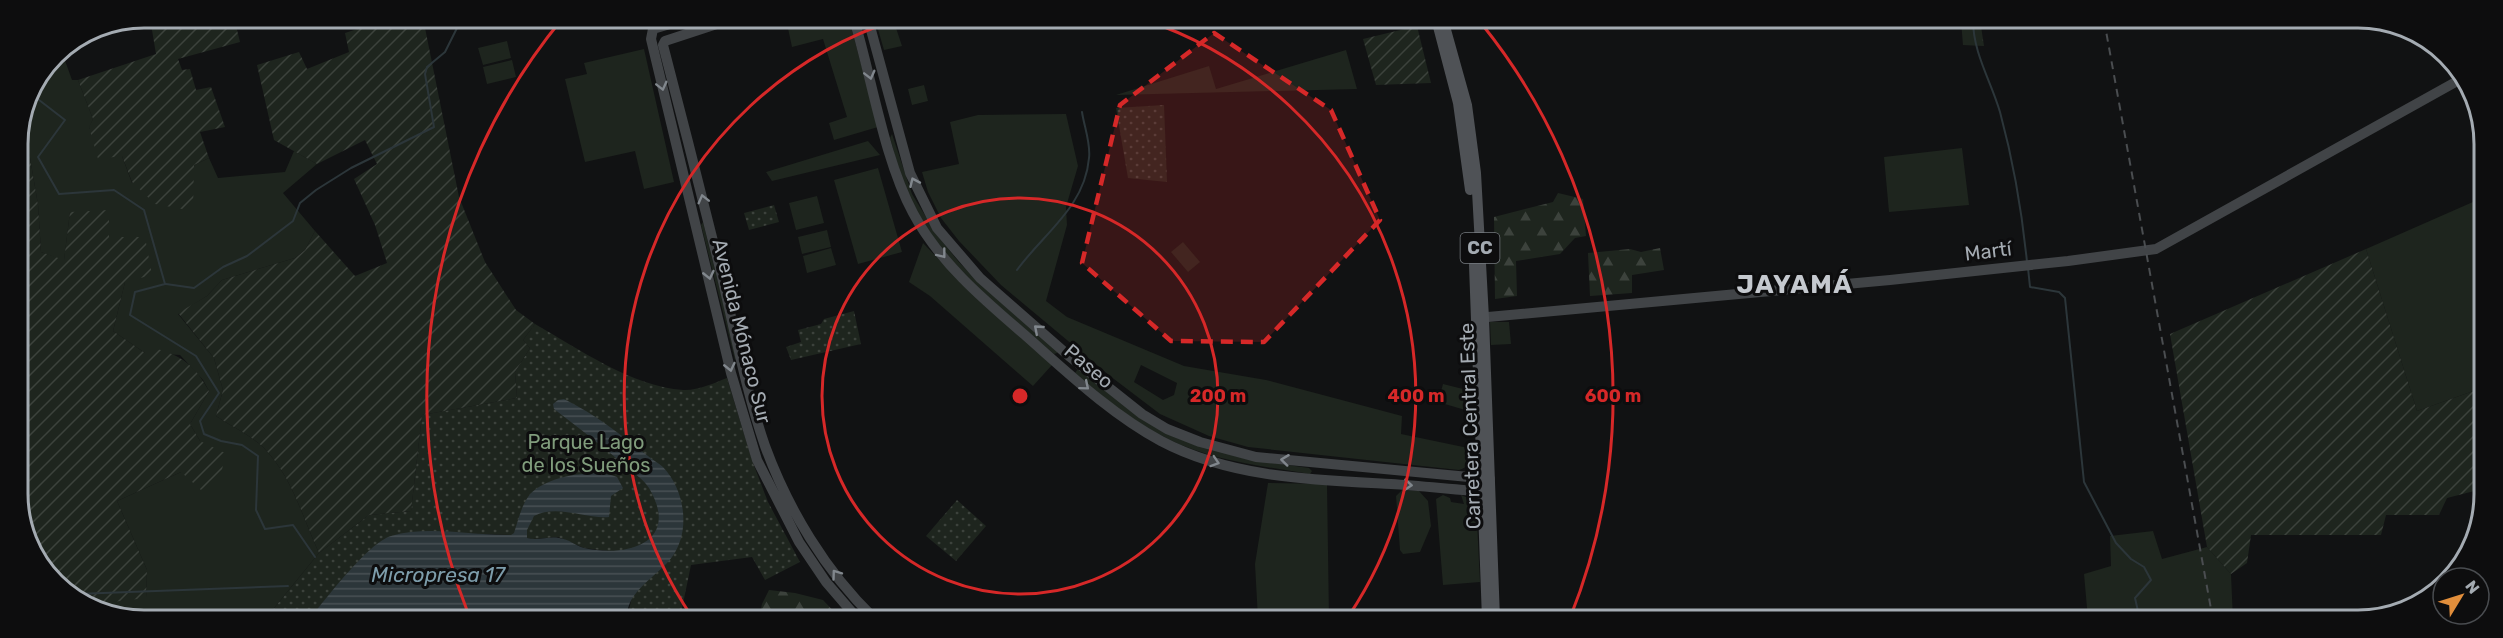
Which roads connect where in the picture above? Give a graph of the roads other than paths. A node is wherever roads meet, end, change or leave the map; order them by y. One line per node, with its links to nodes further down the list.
1 (656, 28): 10 (street, Avenida Mónaco Sur, one-way to 10)
2 (705, 28): 9 (street, Avenida Mónaco Sur, one-way to 2)
3 (856, 28): 13 (street, Paseo, one-way to 13)
4 (870, 28): 11 (street, Paseo, one-way to 4)
5 (1438, 28): 8 (main road, Carretera Central Este / CC)
6 (1446, 28): 8 (main road, Carretera Central Este / CC)
7 (2456, 82): 8 (street, Martí)
8 (1480, 318): 12 (main road, Carretera Central Este / CC)
9 (770, 456): 10 (street); 18 (street, Avenida Mónaco Sur, one-way to 9)
10 (758, 460): 17 (street, Avenida Mónaco Sur)
11 (1322, 464): 12 (street, Paseo); 13 (street)
12 (1486, 479): 14 (main road, Carretera Central Este / CC)
13 (1322, 480): 14 (street, Paseo, one-way to 14)
14 (1486, 492): 15 (main road, Carretera Central Este / CC); 16 (main road, Carretera Central Este / CC)
15 (1487, 609)
16 (1494, 609)
17 (850, 610)
18 (867, 610)

